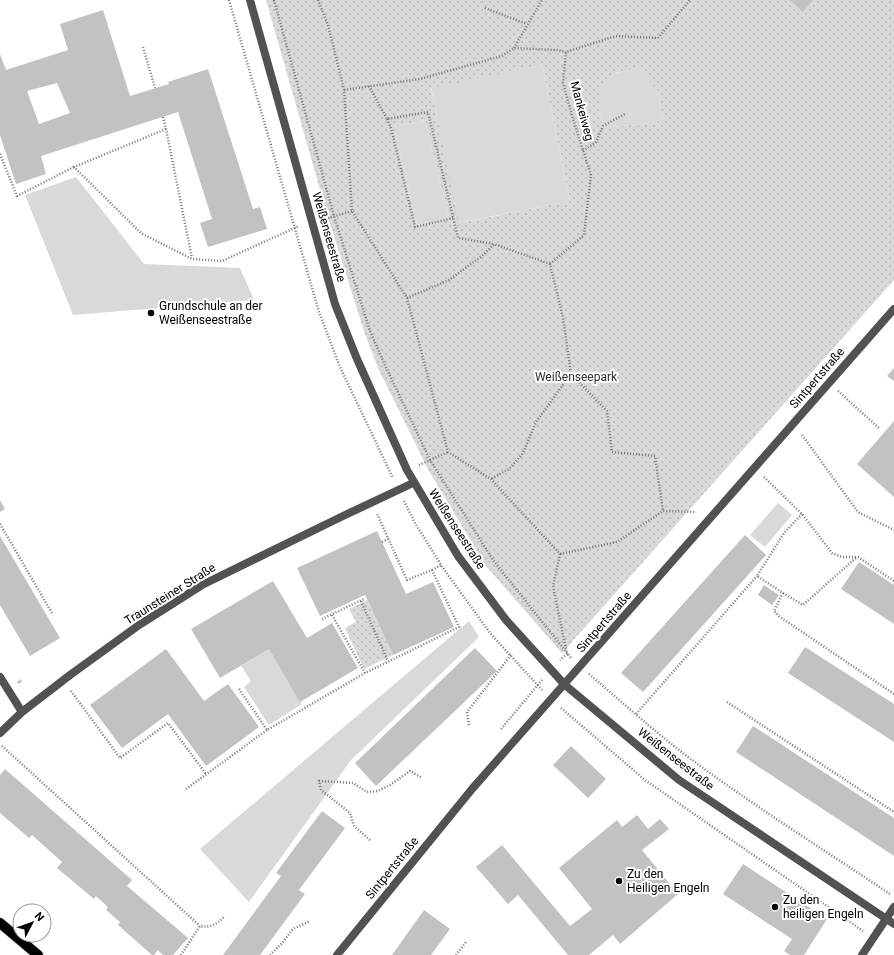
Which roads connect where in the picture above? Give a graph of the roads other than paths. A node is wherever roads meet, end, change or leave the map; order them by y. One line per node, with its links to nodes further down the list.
1 (250, 0): 3 (street, Weißenseestraße)
2 (894, 309): 5 (street, Sintpertstraße)
3 (413, 483): 5 (street, Weißenseestraße); 6 (street, Traunsteiner Straße)
4 (0, 677): 6 (street)
5 (565, 685): 9 (street, Weißenseestraße); 13 (street, Sintpertstraße)
6 (22, 712): 7 (street, Traunsteiner Straße)
7 (0, 733)
8 (894, 907): 9 (street)
9 (886, 919): 11 (street, Weißenseestraße); 14 (street)
10 (0, 923): 12 (main road)
11 (894, 924)
12 (38, 955)
13 (337, 955)
14 (862, 955)

